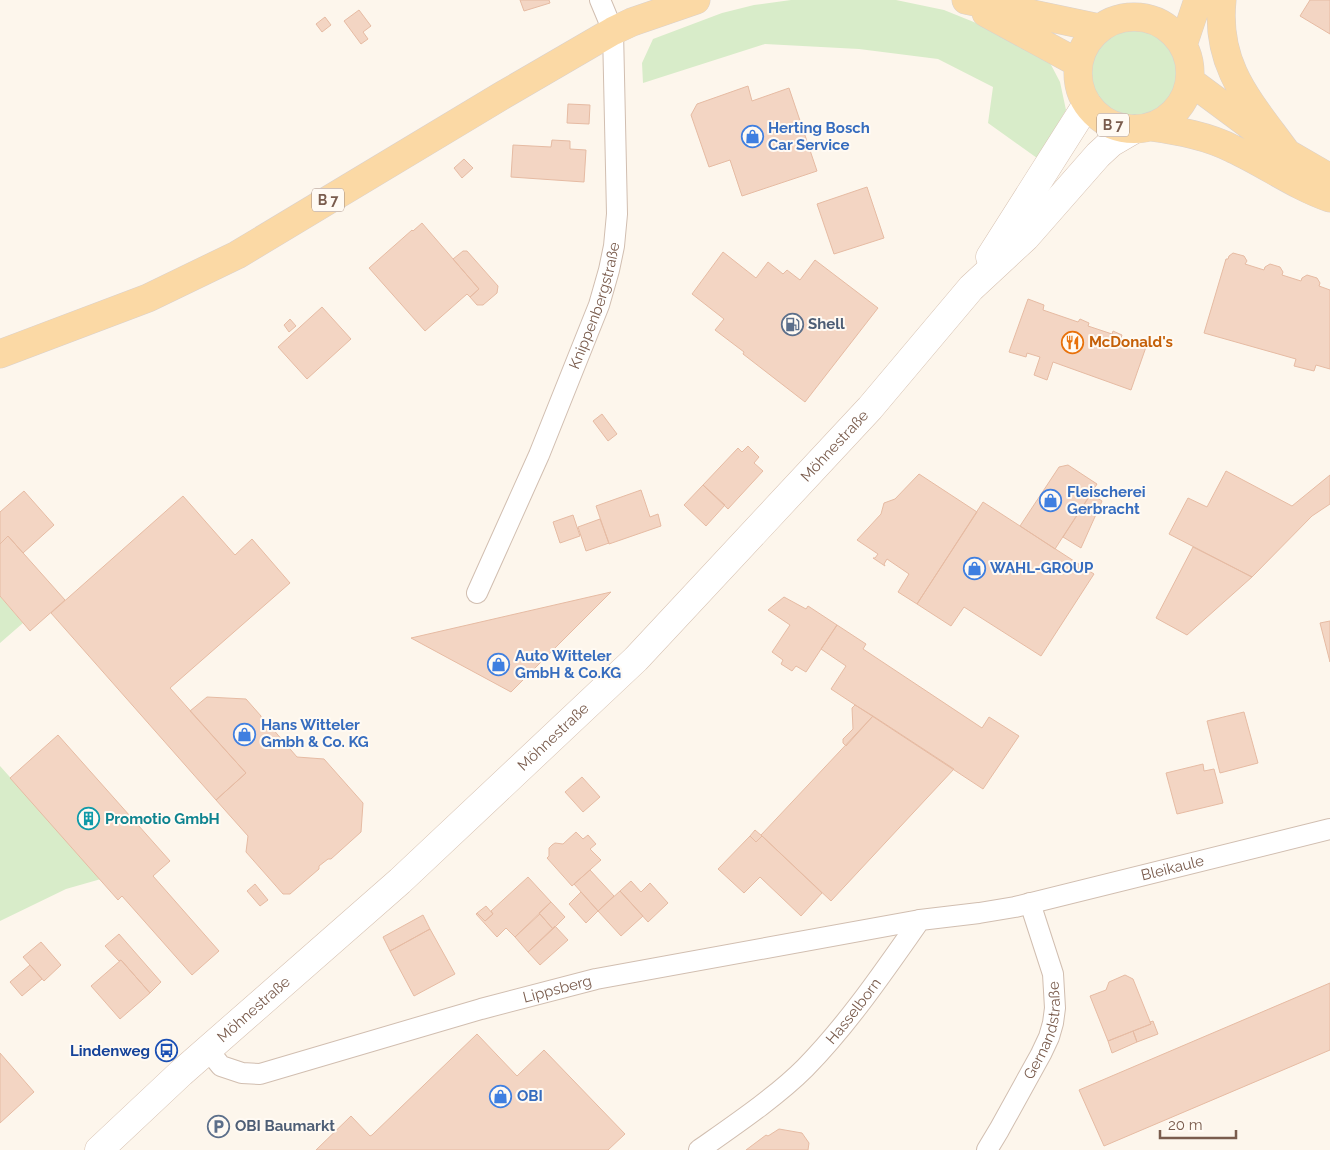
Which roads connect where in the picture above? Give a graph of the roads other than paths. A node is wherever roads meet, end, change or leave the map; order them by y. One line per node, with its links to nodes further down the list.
1 (600, 0): 8 (street, Knippenbergstraße)
2 (696, 0): 8 (main road, B 7)
3 (964, 0): 7 (main road); 10 (main road)
4 (1198, 0): 9 (main road)
5 (1222, 0): 14 (main road)
6 (1151, 8): 7 (main road, B 7); 9 (main road, B 7)
7 (1099, 28): 10 (main road, B 7)
8 (613, 31): 18 (main road, B 7); 19 (street, Knippenbergstraße)
9 (1183, 45): 11 (main road, B 7)
10 (1078, 63): 12 (main road, B 7)
11 (1190, 81): 13 (main road, B 7); 14 (main road)
12 (1087, 104): 13 (main road, B 7); 17 (street, Möhnestraße)
13 (1143, 128): 16 (main road, B 7); 17 (street, Möhnestraße)
14 (1287, 152): 15 (main road)
15 (1330, 178)
16 (1330, 198)
17 (971, 288): 23 (street, Möhnestraße)
18 (0, 354)
19 (477, 593)
20 (1330, 829): 21 (street, Bleikaule)
21 (1023, 905): 22 (street); 26 (street, Gernandstraße)
22 (920, 920): 23 (street, Lippsberg); 25 (street, Hasselborn)
23 (208, 1050): 24 (street, Möhnestraße)
24 (99, 1150)
25 (699, 1150)
26 (987, 1150)

